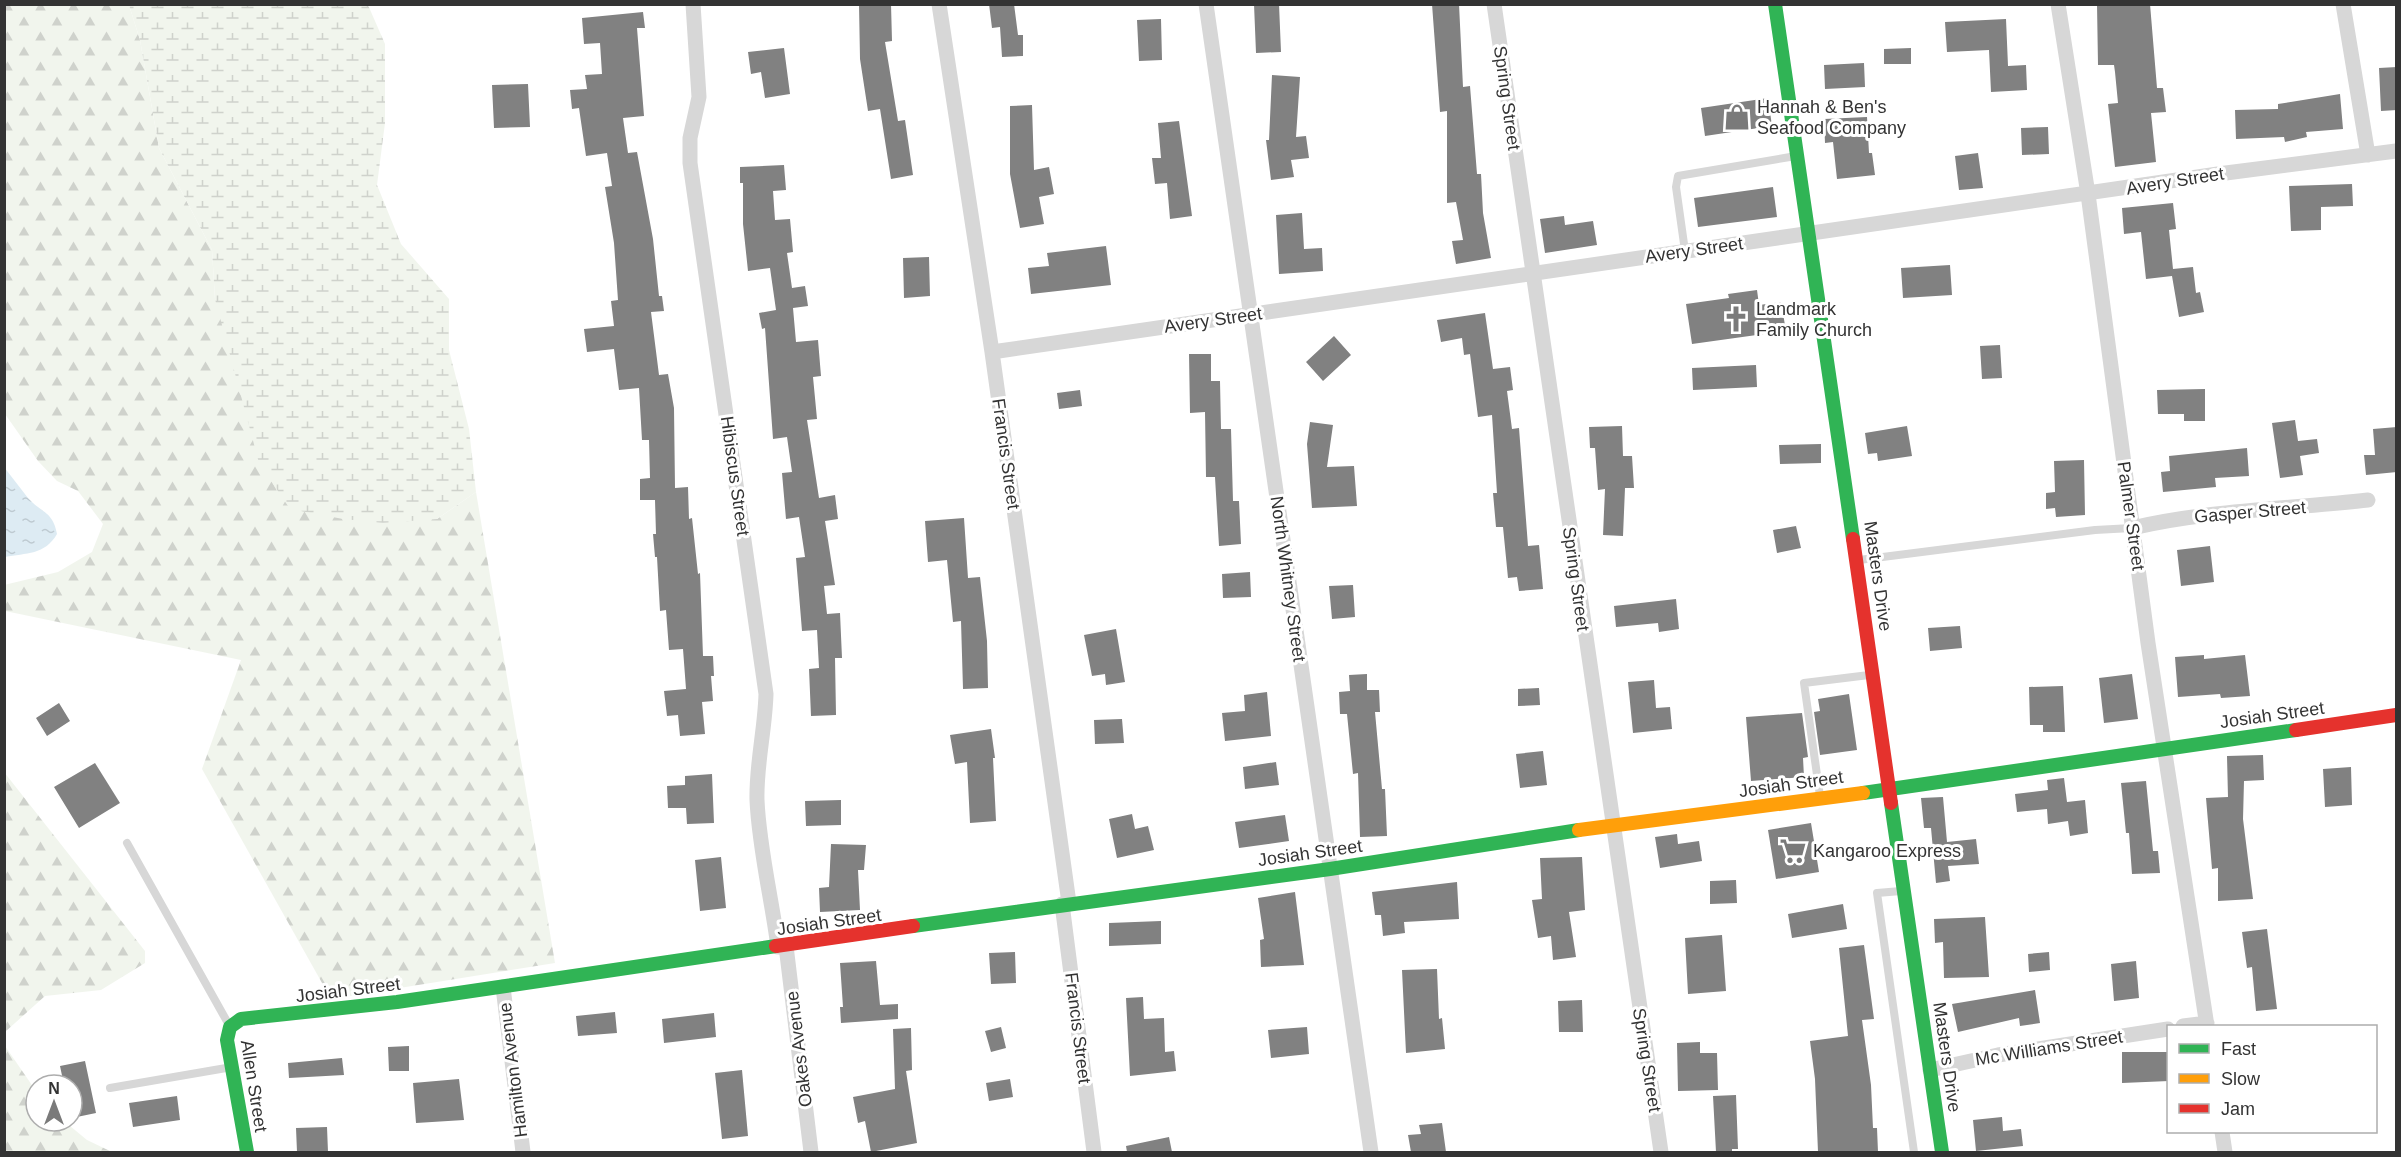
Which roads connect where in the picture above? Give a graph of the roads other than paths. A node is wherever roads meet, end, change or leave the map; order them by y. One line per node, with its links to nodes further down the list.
1 (693, 4): 30 (street, Hibiscus Street)
2 (939, 4): 16 (street, Francis Street)
3 (1206, 4): 15 (street, North Whitney Street)
4 (1494, 4): 14 (street, Spring Street)
5 (1775, 4): 10 (street, Masters Drive)
6 (2058, 4): 11 (street, Palmer Street)
7 (2343, 4): 9 (street)
8 (2397, 151): 9 (street, Avery Street)
9 (2368, 155): 11 (street, Avery Street)
10 (1798, 156): 12 (street, Masters Drive); 13 (lane)
11 (2088, 194): 12 (street, Avery Street); 18 (street, Palmer Street)
12 (1809, 233): 13 (street, Avery Street); 19 (street, Masters Drive)
13 (1685, 251): 14 (street, Avery Street)
14 (1534, 273): 15 (street, Avery Street); 25 (street, Spring Street)
15 (1251, 314): 16 (street, Avery Street); 27 (street, North Whitney Street)
16 (992, 352): 29 (street, Francis Street)
17 (2368, 500): 18 (street, Gasper Street)
18 (2132, 528): 19 (lane); 22 (street, Palmer Street)
19 (1857, 561): 20 (street, Masters Drive)
20 (1874, 675): 23 (street, Masters Drive); 24 (lane)
21 (2397, 715): 22 (street, Josiah Street)
22 (2165, 748): 23 (street, Josiah Street); 32 (street, Palmer Street)
23 (1890, 789): 24 (street, Josiah Street); 28 (street, Masters Drive)
24 (1820, 798): 25 (street, Josiah Street)
25 (1613, 825): 27 (street, Josiah Street); 44 (street, Spring Street)
26 (127, 843): 33 (lane)
27 (1330, 870): 29 (street, Josiah Street); 43 (street, North Whitney Street)
28 (1905, 890): 36 (street, Masters Drive); 45 (lane)
29 (1065, 904): 30 (street, Josiah Street); 42 (street, Francis Street)
30 (782, 946): 31 (street, Josiah Street); 41 (street, Oakes Avenue)
31 (503, 987): 33 (street, Josiah Street); 40 (street, Hamilton Avenue)
32 (2207, 1024)
33 (230, 1027): 35 (street, Allen Street)
34 (2167, 1029): 36 (street, Mc Williams Street)
35 (233, 1067): 37 (lane); 39 (street, Allen Street)
36 (1930, 1070): 46 (street, Masters Drive)
37 (110, 1088)
38 (2222, 1133): 47 (street)
39 (247, 1152)
40 (524, 1152)
41 (811, 1152)
42 (1094, 1152)
43 (1371, 1152)
44 (1661, 1152)
45 (1914, 1152)
46 (1942, 1152)
47 (2225, 1152)

